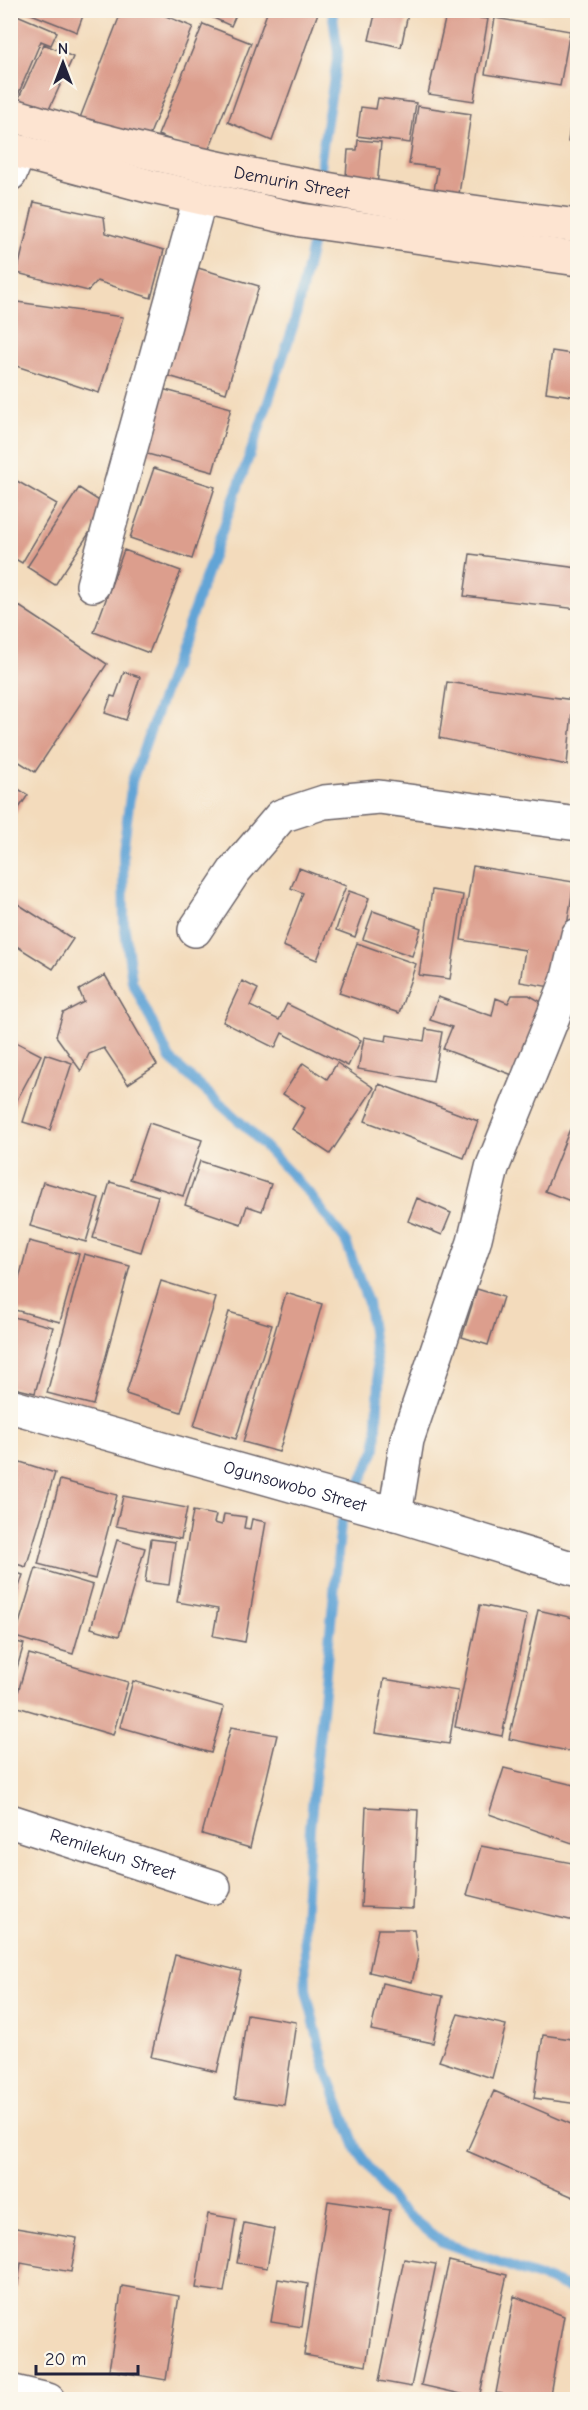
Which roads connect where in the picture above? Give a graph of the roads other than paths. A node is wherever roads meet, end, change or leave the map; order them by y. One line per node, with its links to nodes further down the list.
1 (10, 114): 4 (street, Demurin Street)
2 (13, 158): 3 (street, Demurin Street)
3 (200, 198): 5 (street, Demurin Street); 6 (street)
4 (578, 226)
5 (578, 259)
6 (93, 585)
7 (578, 824): 8 (street)
8 (195, 930)
9 (578, 935): 11 (street)
10 (10, 1406): 11 (street, Ogunsowobo Street)
11 (391, 1514): 12 (street, Ogunsowobo Street)
12 (578, 1570)
13 (10, 1821): 14 (street, Remilekun Street)
14 (214, 1887)
15 (10, 2391): 16 (street)
16 (48, 2400)

